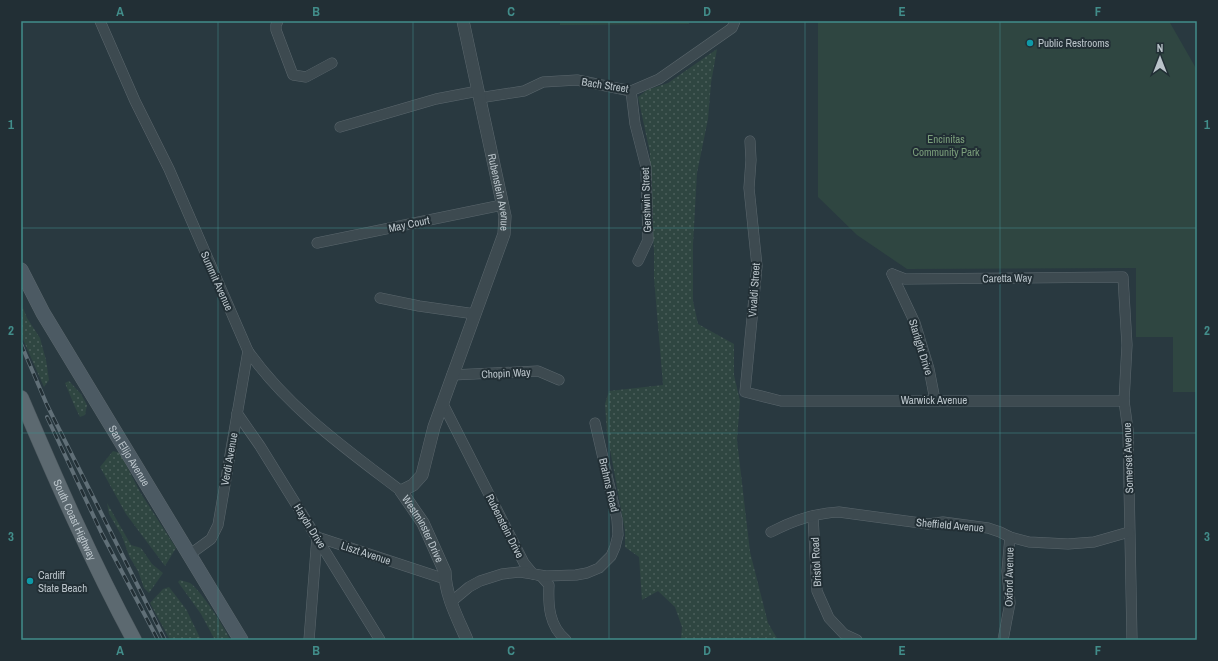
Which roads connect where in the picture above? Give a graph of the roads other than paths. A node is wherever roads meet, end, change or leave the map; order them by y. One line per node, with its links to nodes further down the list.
1 (100, 21): 18 (street, Summit Avenue)
2 (278, 21): 5 (street)
3 (463, 21): 7 (street, Rubenstein Avenue)
4 (735, 21): 6 (street, Bach Street)
5 (332, 63)
6 (631, 90): 7 (street, Bach Street); 12 (street, Gershwin Street)
7 (478, 94): 8 (street, Bach Street); 10 (street, Rubenstein Avenue)
8 (340, 127)
9 (750, 141): 21 (street, Vivaldi Street)
10 (502, 205): 11 (street, May Court); 17 (street, Rubenstein Avenue)
11 (317, 243)
12 (638, 261)
13 (21, 270): 34 (main road, San Elijo Avenue)
14 (892, 274): 15 (street, Caretta Way); 23 (street, Starlight Drive)
15 (1123, 277): 24 (street, Somerset Avenue)
16 (380, 298): 17 (street)
17 (475, 314): 19 (street, Rubenstein Avenue)
18 (248, 351): 26 (street, Verdi Avenue); 28 (street, Summit Avenue)
19 (452, 375): 20 (street, Chopin Way); 25 (street, Rubenstein Avenue)
20 (559, 380)
21 (745, 392): 23 (street, Warwick Avenue)
22 (21, 398): 38 (main road, South Coast Highway)
23 (935, 400): 24 (street, Warwick Avenue)
24 (1124, 401): 31 (street, Somerset Avenue)
25 (443, 404): 28 (street, Westminster Drive); 35 (street, Rubenstein Drive)
26 (237, 413): 32 (street, Haydn Drive); 34 (street, Verdi Avenue)
27 (595, 423): 35 (street, Brahms Road)
28 (401, 491): 36 (street, Westminster Drive)
29 (813, 516): 30 (street, Sheffield Avenue); 33 (street, Sheffield Avenue); 44 (street, Bristol Road)
30 (771, 532)
31 (1129, 532): 33 (street, Sheffield Avenue); 46 (street, Somerset Avenue)
32 (317, 537): 36 (street, Liszt Avenue); 40 (street); 41 (street, Haydn Drive)
33 (1010, 537): 45 (street, Oxford Avenue)
34 (189, 555): 39 (main road, San Elijo Avenue)
35 (532, 574): 37 (street); 43 (street, Rubenstein Drive)
36 (445, 579): 37 (street, Westminster Drive)
37 (451, 602): 42 (street, Westminster Drive)
38 (134, 640)
39 (241, 640)
40 (309, 640)
41 (380, 640)
42 (467, 640)
43 (566, 640)
44 (857, 640)
45 (1003, 640)
46 (1132, 640)

